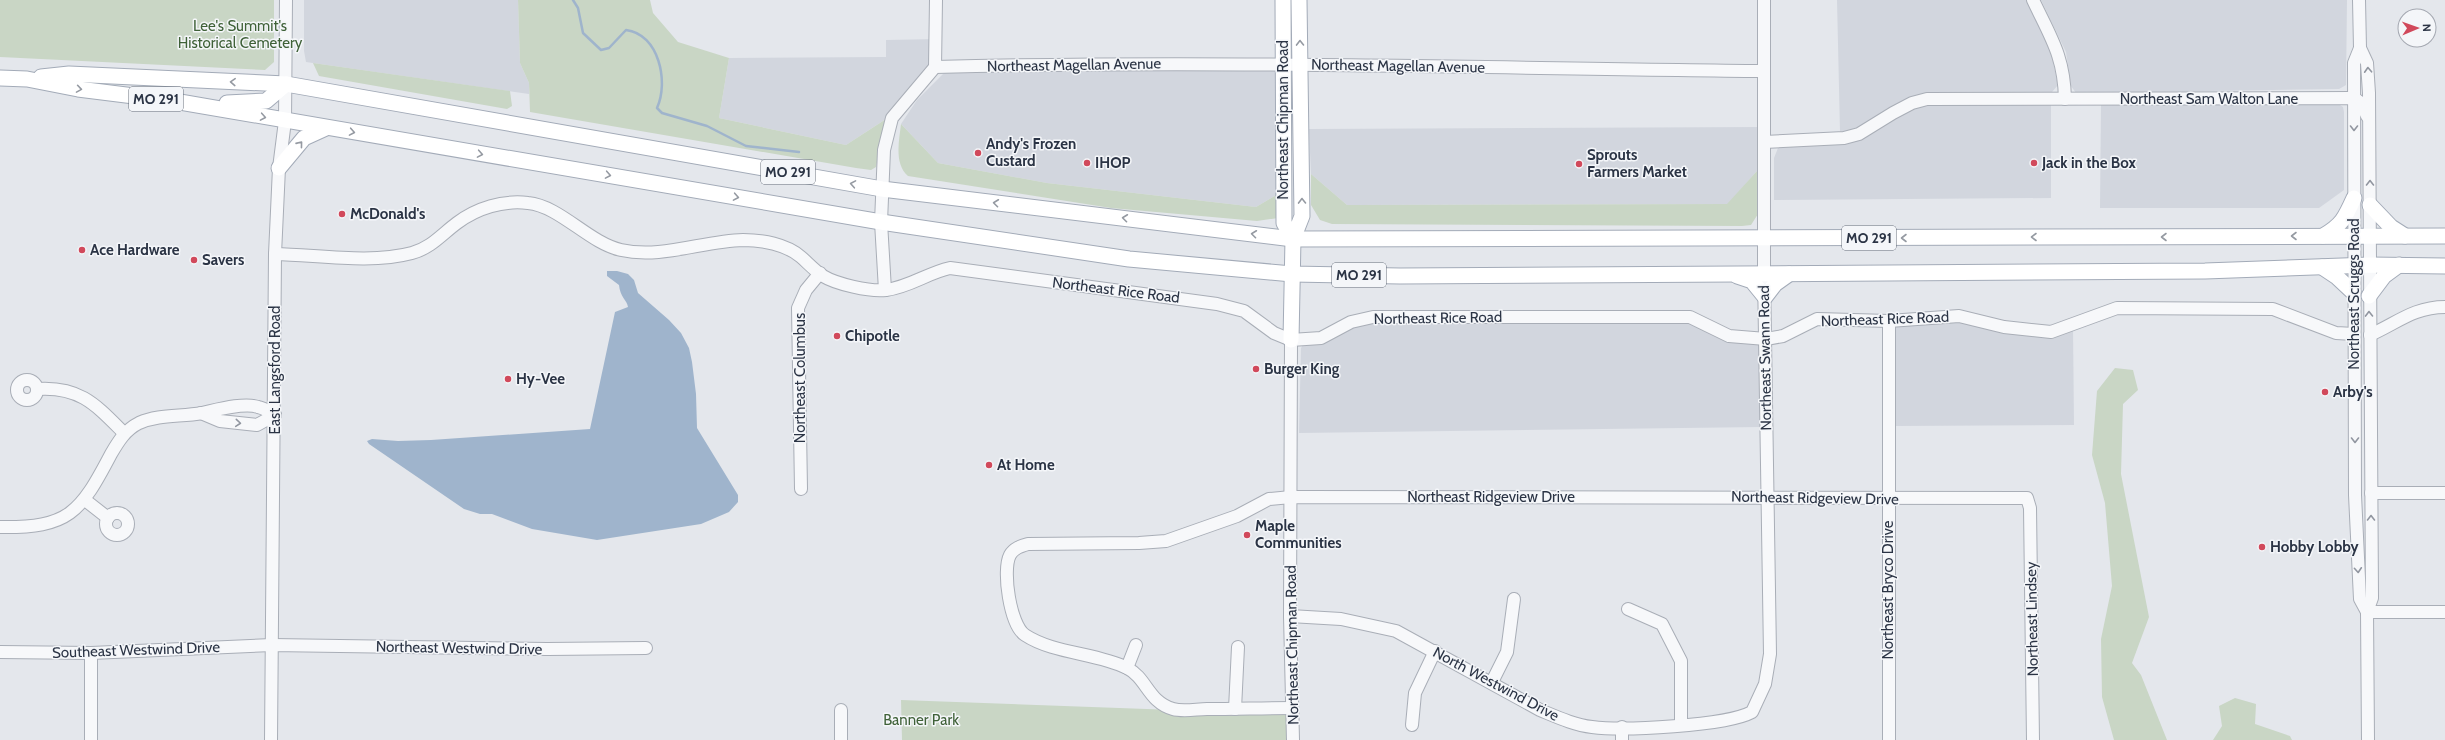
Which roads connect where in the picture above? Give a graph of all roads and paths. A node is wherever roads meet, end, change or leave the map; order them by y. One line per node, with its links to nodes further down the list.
1 (286, 0): 16 (street, East Langsford Road)
2 (936, 0): 11 (street)
3 (1283, 0): 9 (main road, Northeast Chipman Road)
4 (1299, 0): 10 (main road, Northeast Chipman Road, one-way to 4)
5 (1764, 0): 12 (street, Northeast Swann Road)
6 (2033, 0): 19 (street)
7 (2359, 0): 8 (street)
8 (2360, 48): 15 (street, Northeast Scruggs Road); 17 (street, Northeast Scruggs Road, one-way to 8)
9 (1284, 64): 10 (street, Northeast Magellan Avenue); 11 (street, Northeast Magellan Avenue); 25 (main road, Northeast Chipman Road)
10 (1300, 64): 12 (street, Northeast Magellan Avenue); 24 (main road, Northeast Chipman Road)
11 (935, 67): 28 (street)
12 (1764, 71): 26 (street, Northeast Swann Road)
13 (0, 78): 14 (main road, MO 291)
14 (27, 79): 16 (main road, MO 291, one-way to 14); 20 (main road, MO 291, one-way to 20)
15 (2354, 79): 17 (street); 18 (street, Northeast Scruggs Road)
16 (286, 84): 20 (main road); 21 (street, East Langsford Road); 28 (main road, MO 291, one-way to 16)
17 (2369, 94): 22 (street, Northeast Scruggs Road)
18 (2354, 98): 19 (street, Northeast Sam Walton Lane); 22 (street); 29 (street, Northeast Scruggs Road, one-way to 29)
19 (2065, 100): 26 (street, Northeast Sam Walton Lane)
20 (174, 102): 21 (main road, MO 291, one-way to 21)
21 (286, 121): 23 (main road, MO 291); 27 (street, East Langsford Road)
22 (2369, 122): 30 (street, Northeast Scruggs Road, one-way to 22)
23 (326, 128): 27 (main road, one-way to 23); 31 (main road, MO 291, one-way to 31)
24 (1301, 139): 25 (main road); 37 (main road, Northeast Chipman Road, one-way to 24)
25 (1284, 140): 37 (main road, Northeast Chipman Road)
26 (1764, 142): 38 (street, Northeast Swann Road)
27 (279, 168): 39 (street, East Langsford Road)
28 (882, 189): 31 (street); 37 (main road, MO 291, one-way to 28)
29 (2354, 198): 32 (main road); 33 (street, Northeast Scruggs Road)
30 (2370, 205): 34 (street, Northeast Scruggs Road); 35 (main road)
31 (882, 222): 46 (main road, MO 291); 50 (street)
32 (2323, 236): 33 (main road, MO 291); 38 (main road, MO 291, one-way to 38)
33 (2354, 236): 34 (main road, MO 291); 42 (street, Northeast Scruggs Road)
34 (2370, 236): 35 (main road, MO 291); 40 (street, Northeast Scruggs Road)
35 (2405, 236): 36 (main road, MO 291)
36 (2445, 236)
37 (1293, 238): 38 (main road, MO 291); 46 (main road, Northeast Chipman Road)
38 (1764, 238): 48 (street, Northeast Swann Road)
39 (275, 254): 45 (street, Northeast Rice Road); 62 (street, East Langsford Road)
40 (2370, 265): 41 (main road, MO 291); 42 (main road, MO 291); 52 (street, Northeast Scruggs Road)
41 (2399, 265): 43 (main road, MO 291); 52 (main road)
42 (2354, 266): 44 (main road, MO 291); 51 (street, Northeast Scruggs Road)
43 (2445, 266)
44 (2322, 268): 49 (main road, MO 291); 51 (main road)
45 (820, 273): 50 (street, Northeast Rice Road); 66 (street, Northeast Columbus)
46 (1292, 274): 47 (main road, MO 291); 59 (main road, Northeast Chipman Road)
47 (1732, 274): 48 (main road, MO 291); 53 (main road)
48 (1764, 274): 49 (main road, MO 291); 53 (street, Northeast Swann Road)
49 (1789, 274): 53 (main road)
50 (885, 290): 59 (street, Northeast Rice Road)
51 (2353, 292): 56 (street, Northeast Scruggs Road)
52 (2369, 296): 57 (street, Northeast Scruggs Road, one-way to 52)
53 (1765, 297): 58 (street, Northeast Swann Road)
54 (2445, 307): 57 (street)
55 (1889, 321): 56 (street, Northeast Rice Road); 58 (street, Northeast Rice Road); 73 (street, Northeast Bryco Drive)
56 (2354, 334): 63 (street, Northeast Scruggs Road)
57 (2370, 335): 64 (street, Northeast Scruggs Road)
58 (1766, 339): 59 (street, Northeast Rice Road); 70 (street, Northeast Swann Road)
59 (1290, 340): 69 (street, Northeast Chipman Road)
60 (37, 389): 65 (street)
61 (200, 413): 62 (street); 62 (street, one-way to 62); 65 (street)
62 (275, 415): 81 (street, East Langsford Road)
63 (2355, 415): 64 (street); 78 (street, Northeast Scruggs Road, one-way to 78)
64 (2371, 415): 67 (street, Northeast Scruggs Road)
65 (124, 433): 72 (street)
66 (801, 488)
67 (2371, 493): 68 (street); 78 (street, Northeast Scruggs Road, one-way to 67)
68 (2445, 493)
69 (1290, 497): 70 (street, Northeast Ridgeview Drive); 80 (street, Northeast Chipman Road); 88 (street, Northeast Ridgeview Drive)
70 (1767, 497): 73 (street, Northeast Ridgeview Drive); 93 (street, Northeast Swann Road)
71 (2026, 498): 73 (street, Northeast Ridgeview Drive); 103 (street, Northeast Lindsey)
72 (86, 500): 74 (street); 75 (street)
73 (1888, 500): 102 (street, Northeast Bryco Drive)
74 (108, 518)
75 (0, 527)
76 (1514, 599): 89 (street)
77 (1628, 609): 95 (street)
78 (2367, 612): 79 (street); 104 (street, Northeast Scruggs Road)
79 (2445, 612)
80 (1290, 616): 86 (street, North Westwind Drive); 90 (street, Northeast Chipman Road)
81 (272, 645): 84 (street, Northeast Westwind Drive); 87 (street, Southeast Westwind Drive); 98 (street, East Langsford Road)
82 (1136, 645): 88 (street)
83 (1238, 647): 91 (street)
84 (646, 648)
85 (0, 652): 87 (street, Southeast Westwind Drive)
86 (1435, 652): 89 (street, North Westwind Drive); 94 (street)
87 (91, 653): 97 (street)
88 (1127, 668): 91 (street)
89 (1492, 682): 96 (street, North Westwind Drive)
90 (1292, 708): 91 (street); 100 (street, Northeast Chipman Road)
91 (1235, 709)
92 (841, 710): 99 (street)
93 (1752, 712): 95 (street, North Westwind Drive)
94 (1412, 724)
95 (1681, 725): 96 (street, North Westwind Drive)
96 (1622, 727): 101 (street)
97 (91, 740)
98 (271, 740)
99 (841, 740)
100 (1293, 740)
101 (1622, 740)
102 (1889, 740)
103 (2033, 740)
104 (2368, 740)

